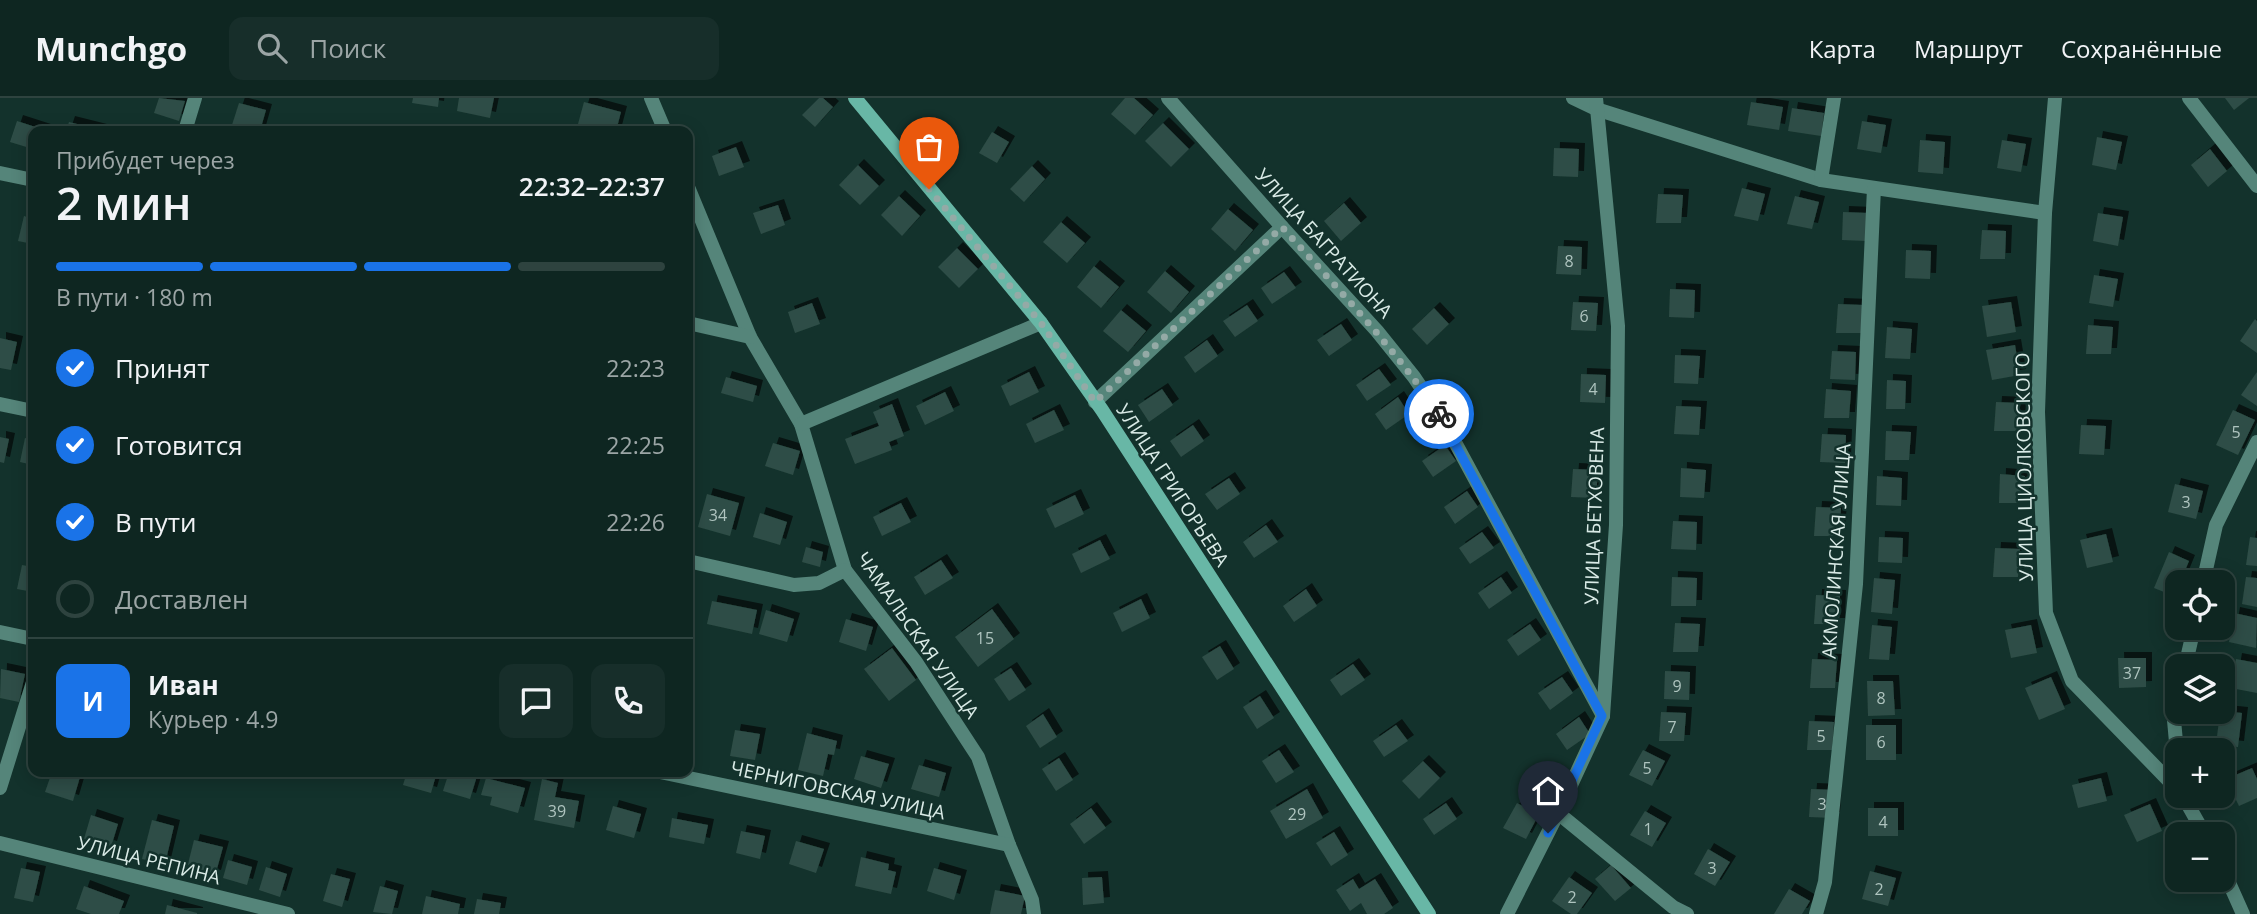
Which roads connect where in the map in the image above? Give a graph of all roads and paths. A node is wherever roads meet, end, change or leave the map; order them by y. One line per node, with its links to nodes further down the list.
1 (195, 98): 10 (street)
2 (651, 98): 11 (street)
3 (855, 98): 20 (main road, УЛИЦА ГРИГОРЬЕВА)
4 (1168, 98): 19 (street, УЛИЦА БАГРАТИОНА)
5 (1573, 98): 9 (street)
6 (1834, 98): 14 (street)
7 (2055, 98): 18 (street, УЛИЦА ЦИОЛКОВСКОГО)
8 (2189, 98): 15 (street)
9 (1596, 103): 14 (street); 34 (street, УЛИЦА БЕТХОВЕНА)
10 (187, 126)
11 (663, 126)
12 (0, 173): 13 (street)
13 (28, 179)
14 (1821, 180): 16 (street)
15 (2257, 186)
16 (1874, 188): 18 (street); 47 (street, АКМОЛИНСКАЯ УЛИЦА)
17 (693, 199): 22 (street, ЧАМАЛЬСКАЯ УЛИЦА)
18 (2045, 213): 36 (street, УЛИЦА ЦИОЛКОВСКОГО)
19 (1282, 227): 23 (street); 34 (street, УЛИЦА БАГРАТИОНА)
20 (1041, 323): 23 (main road, УЛИЦА ГРИГОРЬЕВА); 26 (street)
21 (693, 324): 22 (street)
22 (750, 337): 26 (street, ЧАМАЛЬСКАЯ УЛИЦА)
23 (1095, 402): 44 (main road, УЛИЦА ГРИГОРЬЕВА)
24 (0, 404): 25 (street)
25 (28, 410)
26 (802, 424): 29 (street, ЧАМАЛЬСКАЯ УЛИЦА)
27 (2257, 442): 30 (street)
28 (693, 562): 29 (street)
29 (845, 570): 40 (street, ЧАМАЛЬСКАЯ УЛИЦА)
30 (2206, 570)
31 (0, 632): 32 (street)
32 (28, 638)
33 (28, 698): 37 (street)
34 (1602, 716): 38 (street, УЛИЦА БЕТХОВЕНА)
35 (684, 777): 40 (street, ЧЕРНИГОВСКАЯ УЛИЦА)
36 (2165, 777)
37 (0, 788)
38 (1558, 813): 45 (street, УЛИЦА БЕТХОВЕНА); 46 (street)
39 (0, 843): 42 (street, УЛИЦА РЕПИНА)
40 (1009, 845): 43 (street, ЧАМАЛЬСКАЯ УЛИЦА)
41 (2233, 892): 48 (street)
42 (288, 914)
43 (1034, 914)
44 (1429, 914)
45 (1507, 914)
46 (1686, 914)
47 (1816, 914)
48 (2243, 914)

